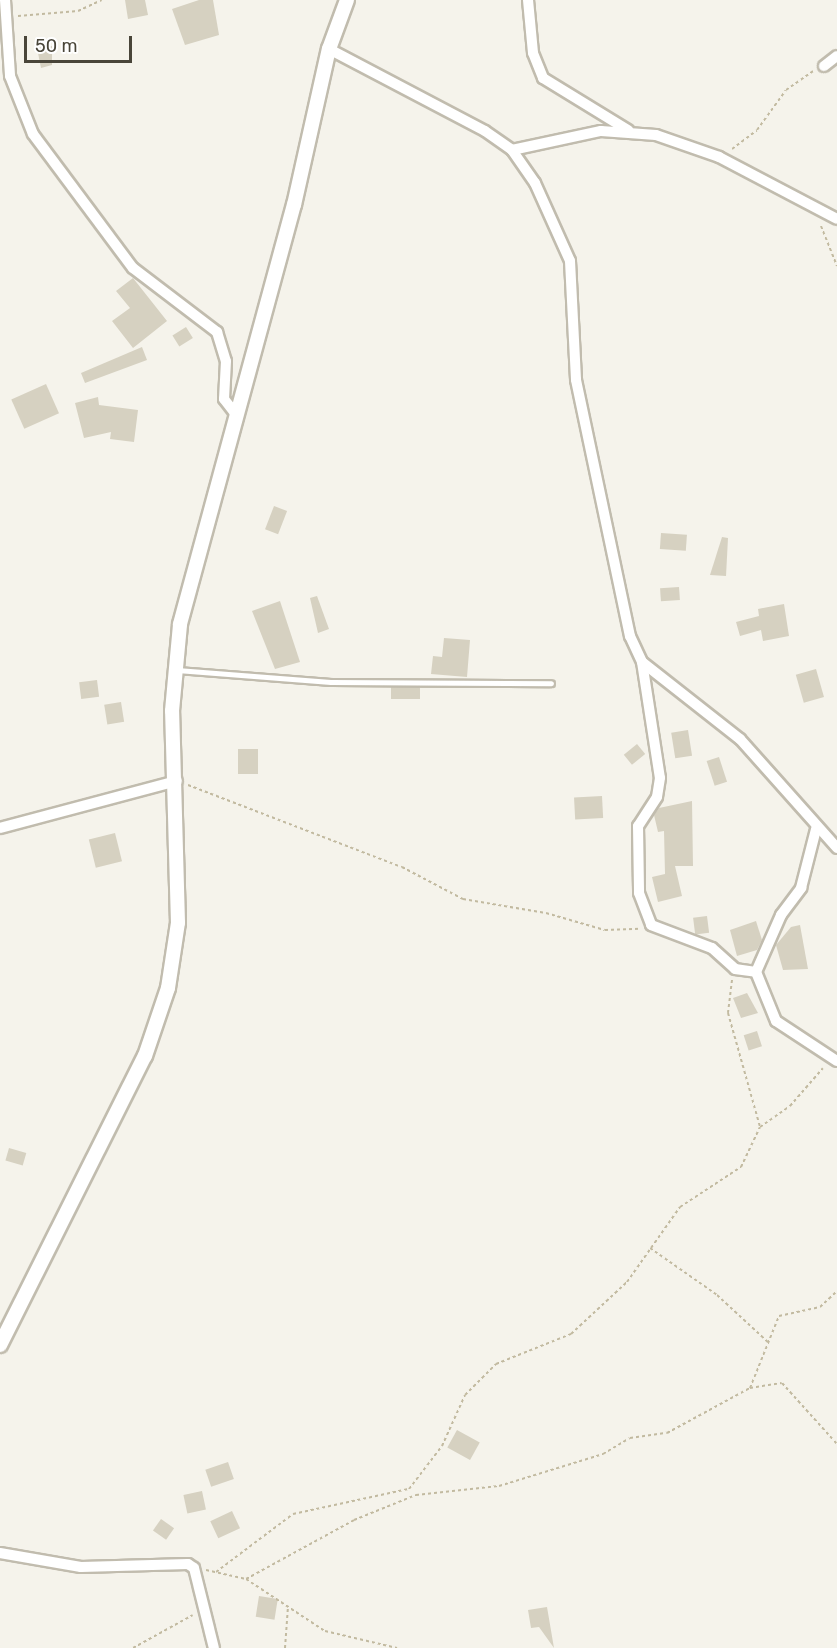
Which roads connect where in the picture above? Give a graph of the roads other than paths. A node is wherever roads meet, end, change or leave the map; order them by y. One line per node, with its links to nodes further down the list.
1 (5, 0): 10 (street)
2 (347, 0): 4 (street)
3 (528, 0): 7 (street)
4 (329, 49): 8 (street); 10 (street)
5 (837, 56): 6 (street)
6 (824, 66)
7 (628, 130): 8 (street); 9 (street)
8 (512, 150): 11 (street)
9 (837, 219)
10 (234, 412): 12 (street)
11 (642, 662): 16 (street); 18 (street)
12 (172, 670): 13 (lane); 14 (street)
13 (551, 683)
14 (177, 781): 15 (street); 20 (street)
15 (0, 828)
16 (816, 829): 17 (street); 18 (street)
17 (837, 848)
18 (756, 972): 19 (street)
19 (833, 1063)
20 (0, 1345)
21 (0, 1552): 22 (street)
22 (214, 1648)

